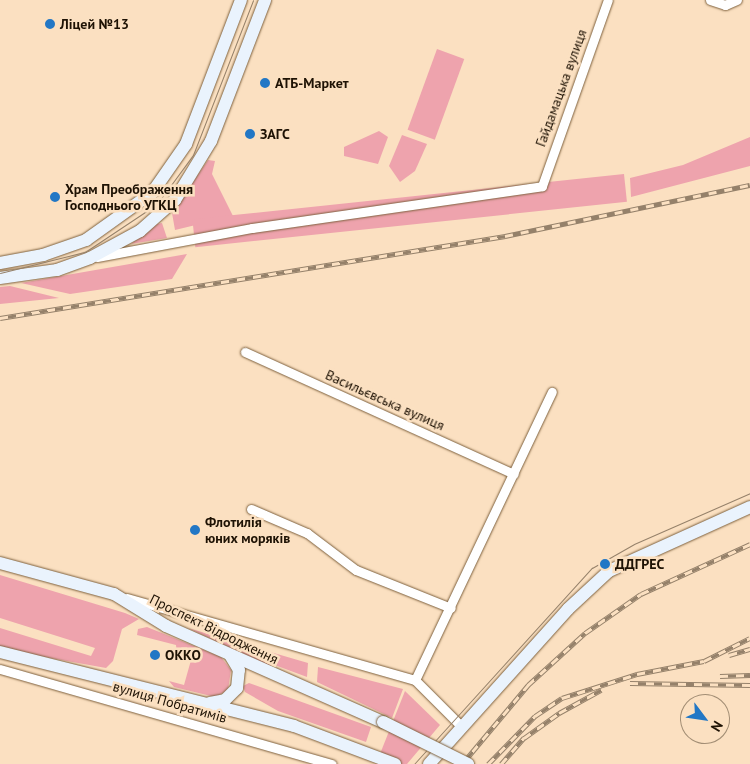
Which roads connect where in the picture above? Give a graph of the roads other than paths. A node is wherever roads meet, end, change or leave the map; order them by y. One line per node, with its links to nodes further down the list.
1 (241, 0): 7 (main road)
2 (265, 0): 6 (main road)
3 (608, 0): 6 (street, Гайдамацька вулиця)
4 (710, 0): 5 (street)
5 (737, 0)
6 (90, 258): 8 (main road)
7 (0, 263)
8 (0, 278)
9 (245, 352): 11 (street, Васильєвська вулиця)
10 (552, 392): 11 (street)
11 (514, 474): 16 (street)
12 (750, 507): 22 (main road)
13 (251, 509): 16 (street)
14 (0, 563): 15 (main road, Проспект Відродження)
15 (114, 594): 18 (main road, Проспект Відродження); 20 (street)
16 (451, 608): 20 (street)
17 (0, 652): 21 (main road)
18 (230, 655): 21 (main road); 26 (main road, Проспект Відродження, bridge)
19 (0, 669): 23 (street, вулиця Побратимів)
20 (415, 680): 22 (street)
21 (208, 703): 24 (main road)
22 (461, 726): 25 (main road)
23 (332, 764)
24 (395, 764)
25 (429, 764)
26 (468, 764)

